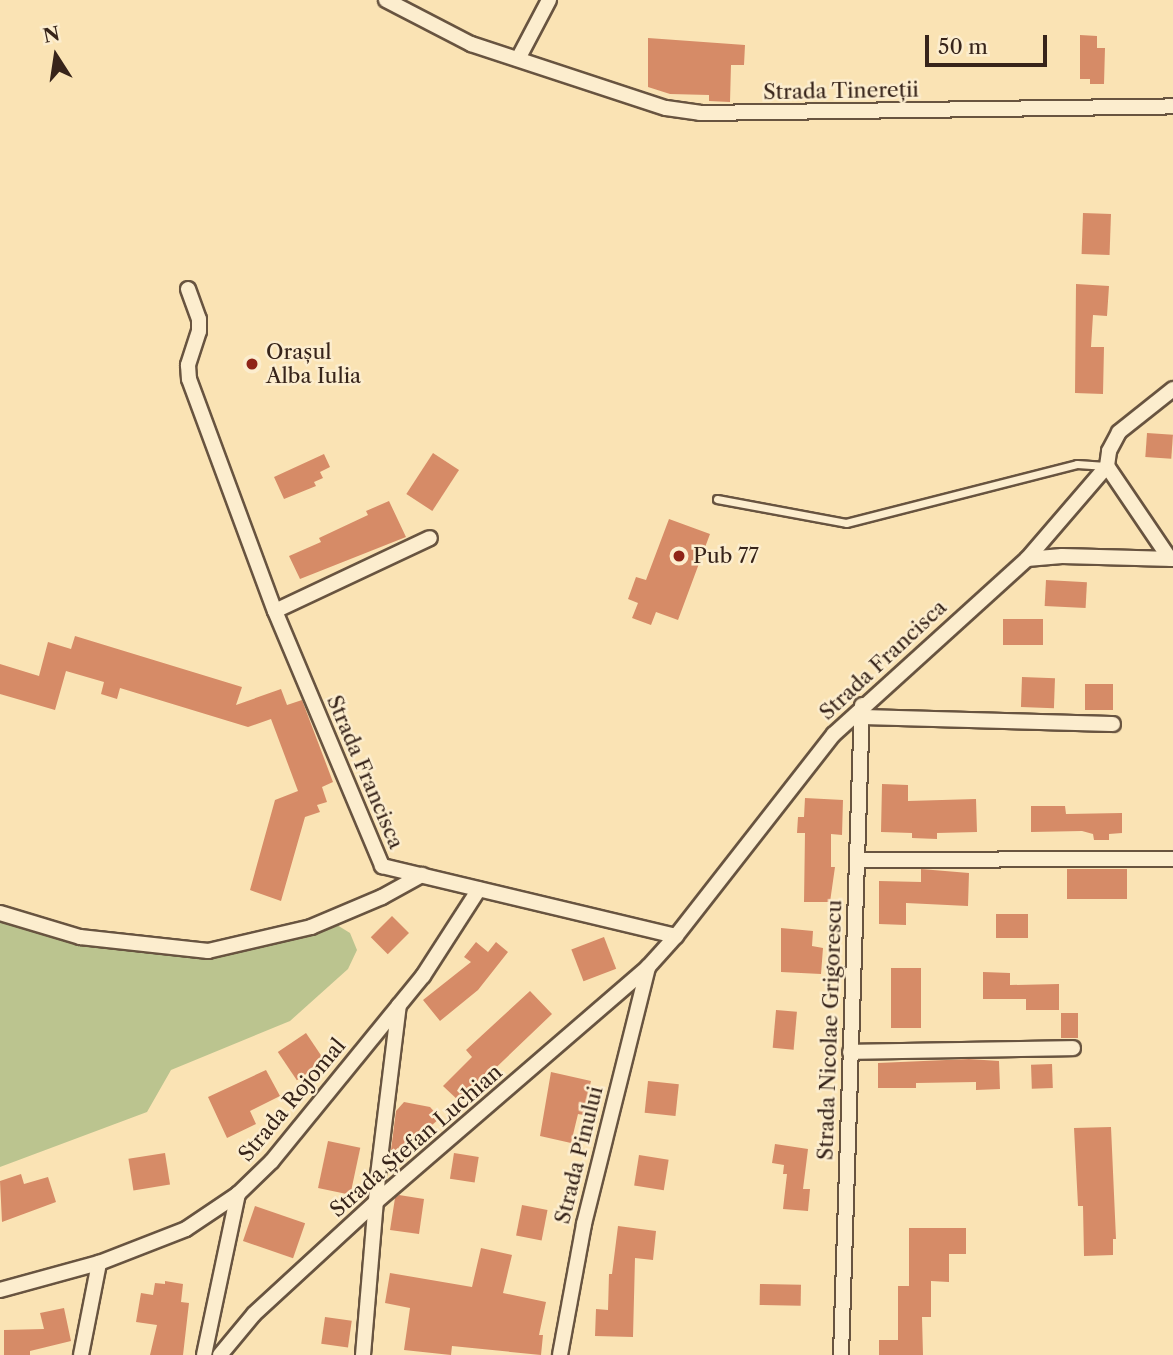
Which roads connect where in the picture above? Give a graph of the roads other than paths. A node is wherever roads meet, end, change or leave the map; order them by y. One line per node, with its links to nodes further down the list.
1 (386, 0): 3 (street, Strada Tinereții)
2 (549, 0): 3 (street)
3 (518, 59): 4 (street, Strada Tinereții)
4 (1173, 106)
5 (188, 289): 12 (street)
6 (1173, 389): 7 (street)
7 (1107, 466): 8 (lane); 10 (street, Strada Francisca); 11 (street)
8 (717, 499)
9 (430, 538): 12 (street)
10 (1027, 559): 11 (street); 13 (street, Strada Francisca)
11 (1172, 559)
12 (275, 611): 17 (street, Strada Francisca)
13 (862, 711): 14 (street); 16 (street, Strada Nicolae Grigorescu); 20 (street, Strada Francisca)
14 (1113, 724)
15 (1173, 859): 16 (street)
16 (857, 860): 24 (street, Strada Nicolae Grigorescu)
17 (422, 875): 18 (street, Strada Francisca); 19 (street)
18 (479, 889): 20 (street, Strada Francisca); 22 (street, Strada Rojomal)
19 (0, 913)
20 (676, 936): 21 (street, Strada Francisca)
21 (648, 967): 26 (street, Strada Ștefan Luchian); 33 (street, Strada Pinului)
22 (399, 1004): 25 (street, Strada Rojomal); 26 (street)
23 (1073, 1048): 24 (street)
24 (850, 1052): 34 (street, Strada Nicolae Grigorescu)
25 (237, 1194): 27 (street, Strada Rojomal); 30 (street)
26 (376, 1202): 31 (street, Strada Ștefan Luchian); 32 (street)
27 (99, 1263): 28 (street, Strada Rojomal); 29 (street)
28 (0, 1290)
29 (82, 1355)
30 (204, 1355)
31 (220, 1355)
32 (363, 1355)
33 (560, 1355)
34 (841, 1355)

